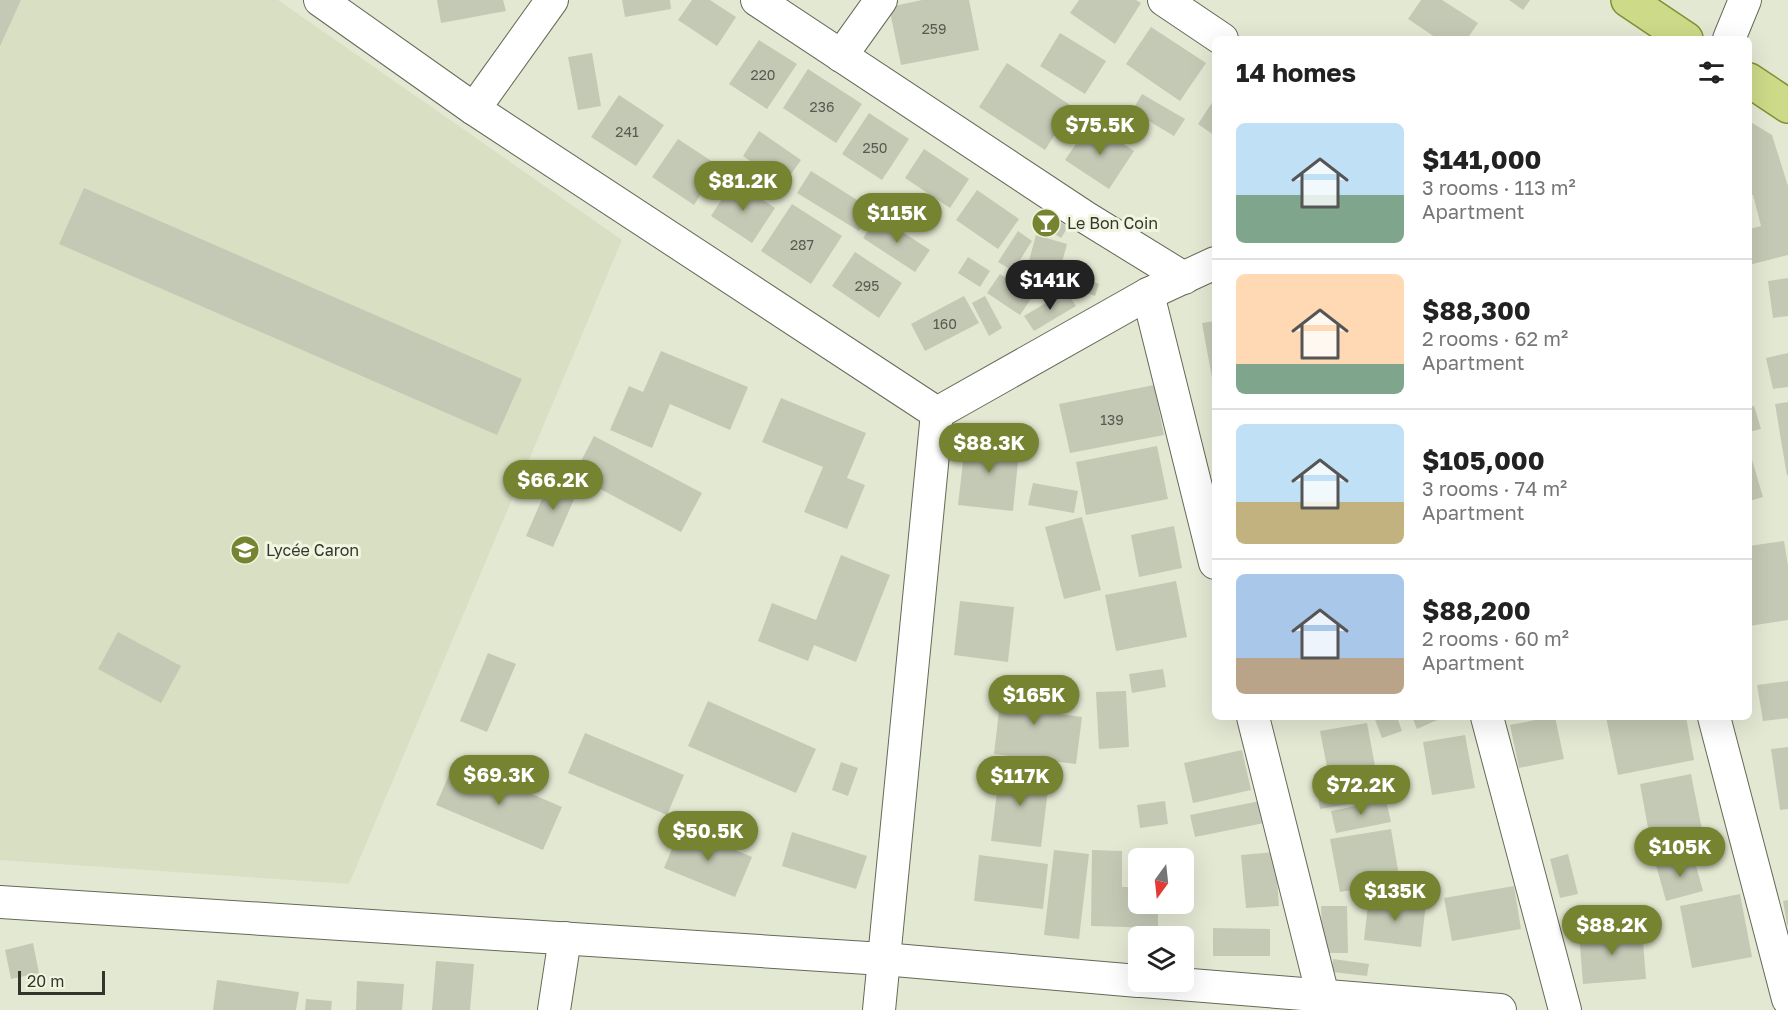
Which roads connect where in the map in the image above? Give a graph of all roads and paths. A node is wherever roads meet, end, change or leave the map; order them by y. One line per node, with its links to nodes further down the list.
1 (320, 0): 14 (street)
2 (552, 0): 14 (street)
3 (757, 0): 11 (street)
4 (880, 0): 11 (street)
5 (1164, 0): 8 (street)
6 (1628, 0): 9 (main road)
7 (1745, 0): 10 (street)
8 (1218, 36)
9 (1681, 36)
10 (1730, 36)
11 (841, 56): 16 (street)
12 (1752, 82): 13 (main road)
13 (1788, 106)
14 (474, 109): 18 (street)
15 (1212, 264): 16 (street)
16 (1184, 278): 17 (street)
17 (1148, 294): 18 (street); 19 (street)
18 (937, 413): 25 (street)
19 (1212, 551)
20 (1254, 720): 28 (street)
21 (1488, 720): 34 (street)
22 (1715, 720): 29 (street)
23 (0, 902): 24 (street)
24 (566, 938): 25 (street); 31 (street)
25 (883, 959): 26 (street); 32 (street)
26 (1128, 980)
27 (1194, 989): 30 (street)
28 (1323, 996): 30 (street); 33 (street)
29 (1788, 999)
30 (1288, 1002)
31 (554, 1010)
32 (879, 1010)
33 (1500, 1010)
34 (1565, 1010)

